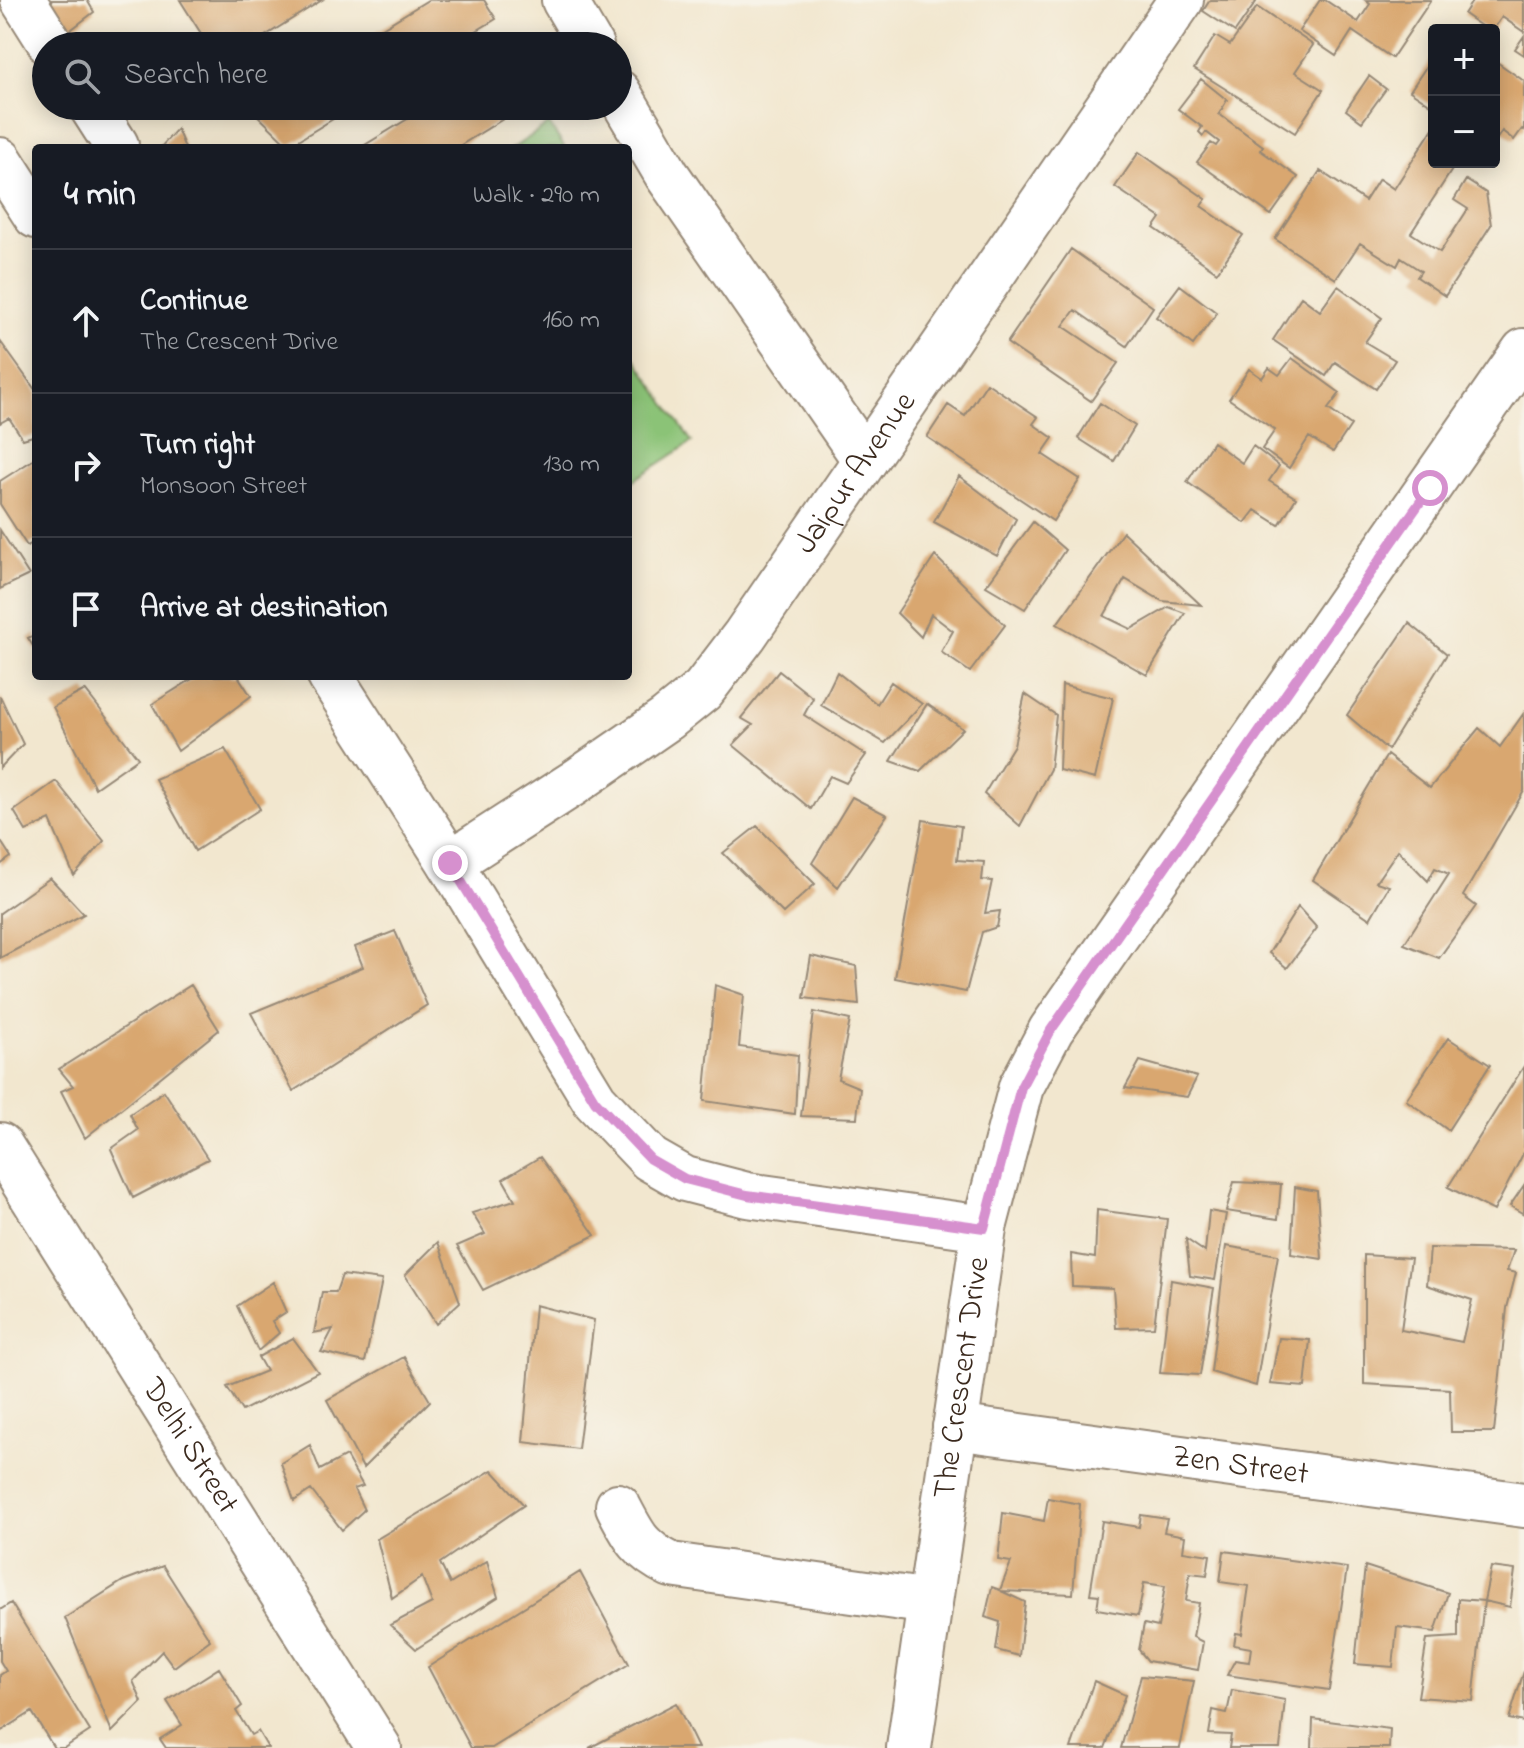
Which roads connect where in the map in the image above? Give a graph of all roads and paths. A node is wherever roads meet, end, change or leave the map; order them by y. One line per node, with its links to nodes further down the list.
1 (23, 0): 4 (street)
2 (564, 0): 5 (street)
3 (1181, 0): 12 (street, Jaipur Avenue)
4 (43, 32)
5 (583, 32)
6 (632, 116): 12 (street)
7 (100, 120): 8 (street)
8 (115, 144)
9 (0, 160): 10 (street)
10 (32, 210)
11 (1524, 351): 16 (street, The Crescent Drive)
12 (865, 460): 14 (street, Jaipur Avenue)
13 (333, 680): 14 (street)
14 (450, 863): 16 (street)
15 (0, 1145): 21 (street, Delhi Street)
16 (984, 1228): 17 (street, The Crescent Drive)
17 (955, 1427): 18 (street, Zen Street); 20 (street, The Crescent Drive)
18 (1524, 1505)
19 (618, 1506): 20 (street)
20 (930, 1602): 22 (street, The Crescent Drive)
21 (379, 1748)
22 (909, 1748)

